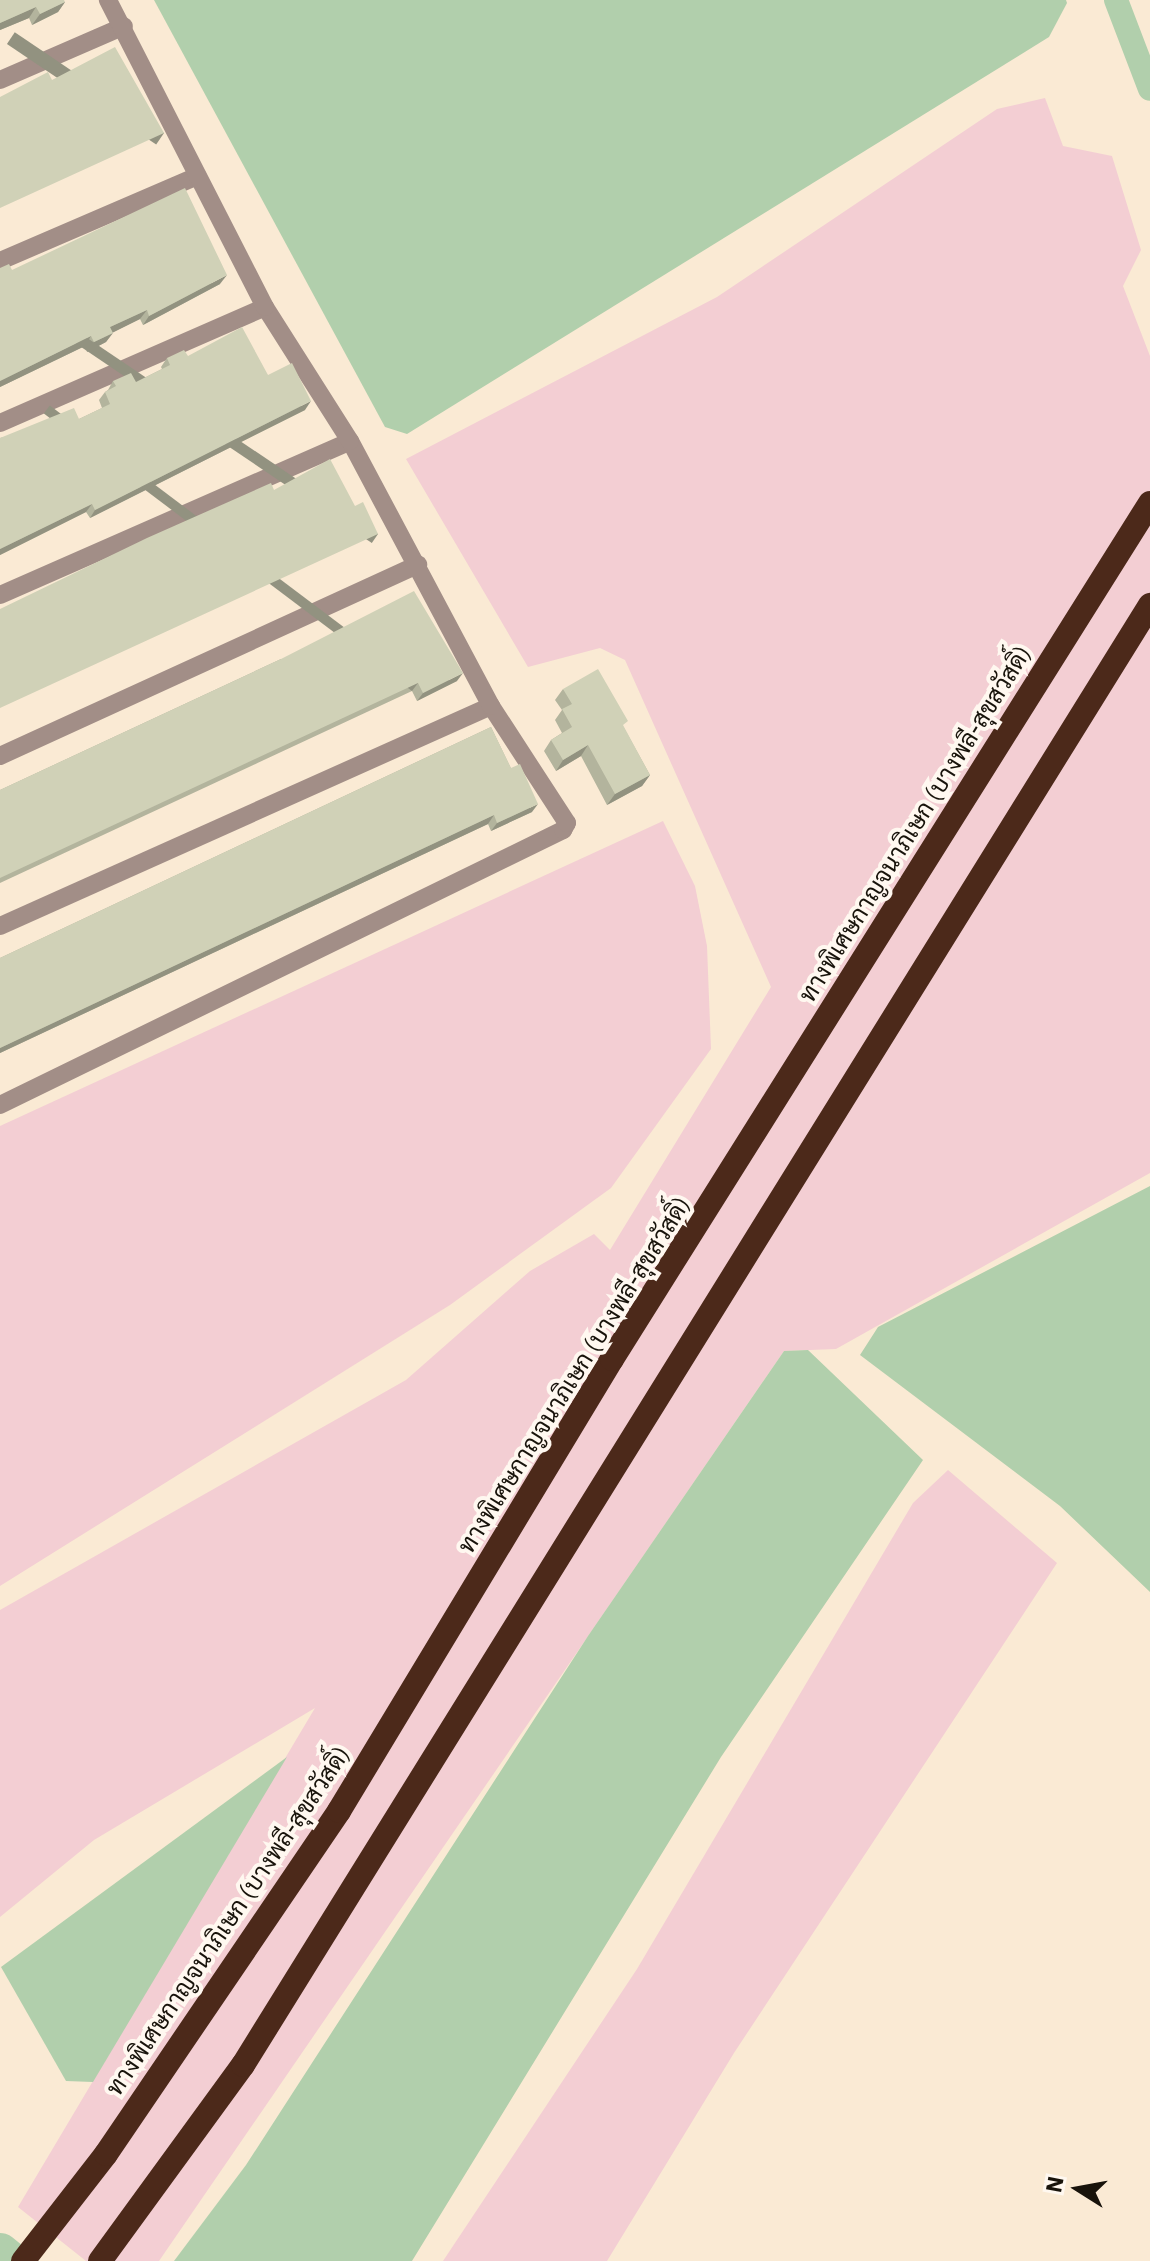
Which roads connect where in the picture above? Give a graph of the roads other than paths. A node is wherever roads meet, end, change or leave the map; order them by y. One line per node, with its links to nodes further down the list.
1 (108, 0): 2 (street)
2 (124, 26): 3 (street); 4 (street)
3 (0, 80)
4 (197, 176): 5 (street); 6 (street)
5 (0, 261)
6 (265, 307): 7 (street); 8 (street)
7 (0, 423)
8 (350, 441): 10 (street); 11 (street)
9 (1150, 503): 17 (highway, ทางพิเศษกาญจนาภิเษก (บางพลี-สุขสวัสดิ์))
10 (418, 565): 13 (street); 14 (street)
11 (0, 595)
12 (1150, 605): 18 (highway)
13 (491, 706): 15 (street); 16 (street)
14 (0, 756)
15 (0, 926)
16 (0, 1105)
17 (23, 2261)
18 (100, 2261)

